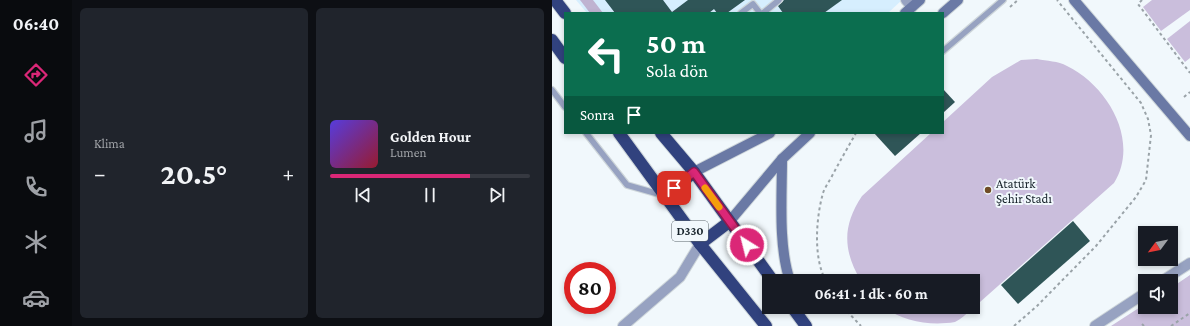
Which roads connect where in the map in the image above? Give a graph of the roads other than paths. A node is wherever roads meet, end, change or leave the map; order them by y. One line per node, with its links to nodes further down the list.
1 (555, 0): 8 (highway)
2 (920, 0): 7 (main road)
3 (958, 0): 12 (main road)
4 (1003, 0): 14 (lane)
5 (1074, 0): 23 (main road)
6 (777, 1): 11 (lane)
7 (908, 7)
8 (564, 12)
9 (742, 12): 10 (lane)
10 (759, 12)
11 (764, 12)
12 (944, 12)
13 (552, 40): 15 (highway)
14 (944, 50)
15 (564, 57)
16 (552, 90): 17 (lane)
17 (564, 106)
18 (587, 134): 26 (lane)
19 (620, 134): 26 (highway, D330)
20 (662, 134): 25 (highway, D330)
21 (768, 134): 25 (main road)
22 (809, 134): 24 (main road)
23 (1190, 136)
24 (782, 159): 27 (main road); 31 (main road)
25 (694, 172): 26 (highway); 27 (highway, D330)
26 (664, 196): 28 (highway, D330)
27 (729, 222): 28 (highway); 30 (highway, D330)
28 (700, 244): 37 (street); 38 (highway, D330)
29 (1190, 262): 32 (street)
30 (768, 274)
31 (787, 274)
32 (1172, 274)
33 (1138, 298): 39 (street)
34 (797, 314): 36 (highway)
35 (801, 314): 36 (main road)
36 (805, 325)
37 (623, 326)
38 (766, 326)
39 (1095, 326)

